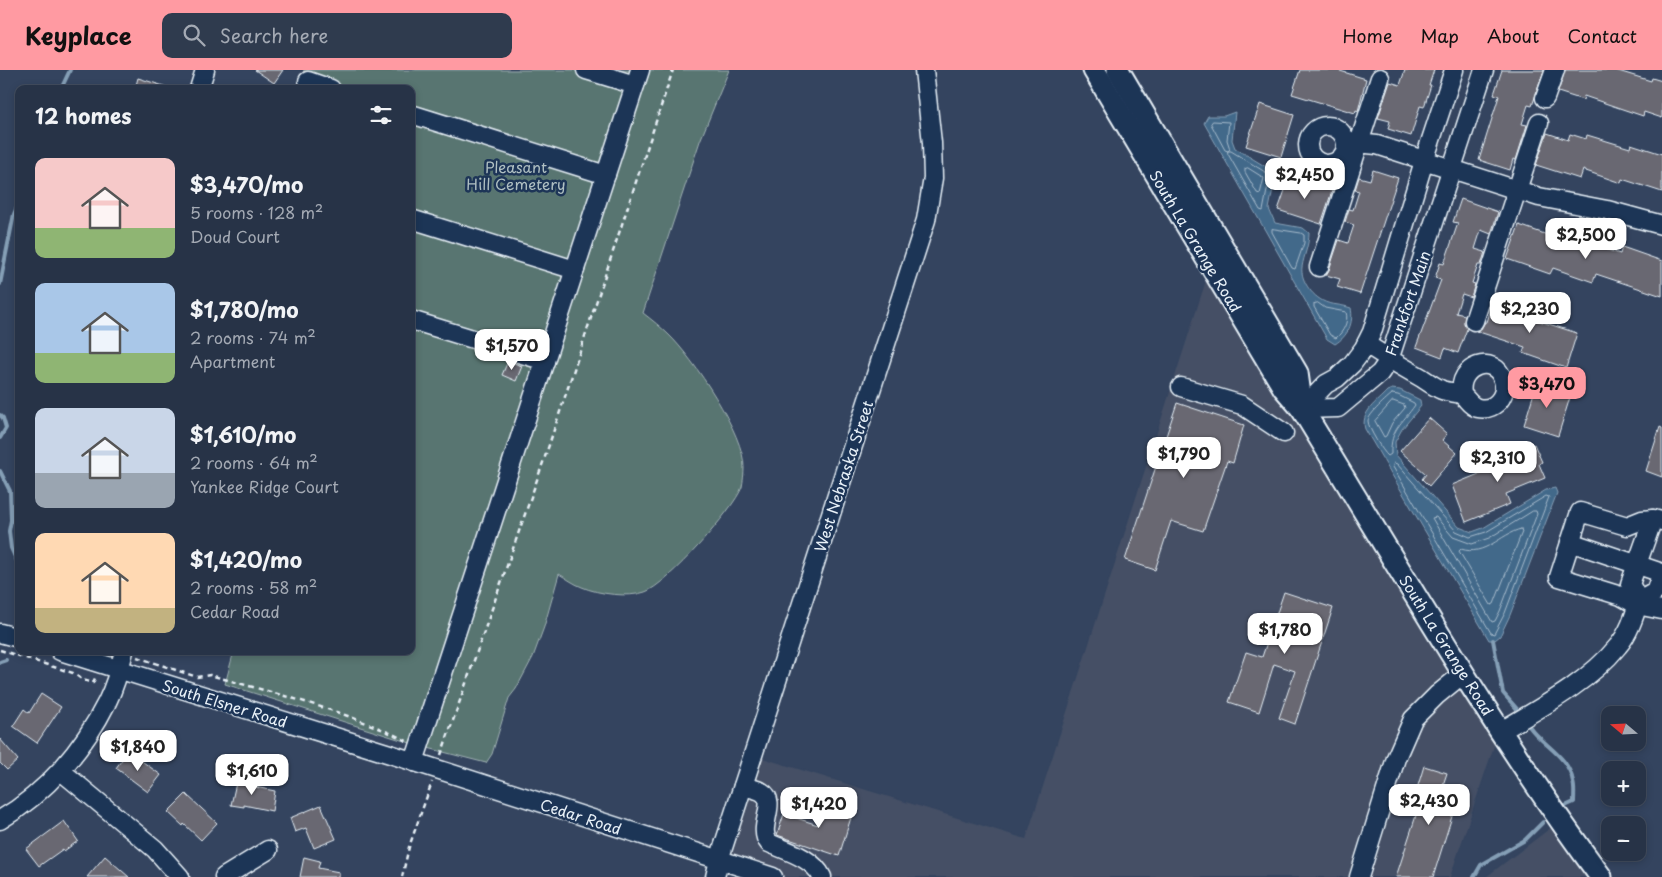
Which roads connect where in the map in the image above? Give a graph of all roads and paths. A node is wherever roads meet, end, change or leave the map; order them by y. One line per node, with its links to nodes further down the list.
1 (205, 70): 13 (street)
2 (586, 70): 10 (street)
3 (673, 70): 50 (path)
4 (924, 70): 52 (street, West Nebraska Street)
5 (1094, 70): 34 (main road, South La Grange Road)
6 (1118, 70): 34 (main road, South La Grange Road)
7 (1454, 70): 19 (street, Frankfort Main)
8 (1484, 70): 20 (street, Frankfort Main)
9 (1555, 70): 15 (street)
10 (638, 78): 21 (street)
11 (1380, 78): 18 (street)
12 (308, 80): 14 (street)
13 (200, 85)
14 (321, 85)
15 (1544, 98)
16 (415, 115): 21 (street)
17 (1539, 123): 22 (street)
18 (1353, 143): 19 (street); 25 (street)
19 (1424, 161): 20 (street); 29 (street, Frankfort Main)
20 (1451, 170): 22 (street); 30 (street, Frankfort Main)
21 (606, 176): 26 (street)
22 (1518, 191): 24 (street); 28 (street)
23 (415, 220): 26 (street)
24 (1662, 225)
25 (1319, 267)
26 (575, 270): 31 (street)
27 (415, 321): 31 (street)
28 (1474, 321)
29 (1366, 344): 30 (street); 34 (street, Frankfort Main)
30 (1389, 360): 33 (street); 34 (street, Frankfort Main)
31 (545, 361): 49 (street)
32 (1181, 386): 35 (street)
33 (1462, 394)
34 (1302, 409): 46 (main road, South La Grange Road)
35 (1284, 433)
36 (1656, 527): 37 (street); 38 (street)
37 (1570, 542): 38 (street); 40 (street)
38 (1637, 564): 39 (street); 40 (street)
39 (1662, 573): 40 (street)
40 (1638, 603): 41 (street); 47 (street)
41 (1662, 610)
42 (0, 633): 43 (street)
43 (15, 637)
44 (95, 655): 45 (street, South Elsner Road)
45 (122, 658): 48 (street, South Elsner Road); 49 (path); 51 (street)
46 (1464, 673): 47 (main road, South La Grange Road); 61 (street)
47 (1501, 731): 62 (main road, South La Grange Road)
48 (390, 754): 49 (street, Cedar Road)
49 (417, 754): 50 (street, Cedar Road); 50 (path)
50 (438, 762): 55 (street, Cedar Road); 58 (path)
51 (61, 771): 53 (street); 56 (street)
52 (743, 786): 55 (street, West Nebraska Street); 60 (street)
53 (0, 820)
54 (268, 850): 57 (street)
55 (717, 869): 59 (street, Cedar Road)
56 (180, 877)
57 (224, 877)
58 (402, 877)
59 (773, 877)
60 (822, 877)
61 (1359, 877)
62 (1601, 877)

